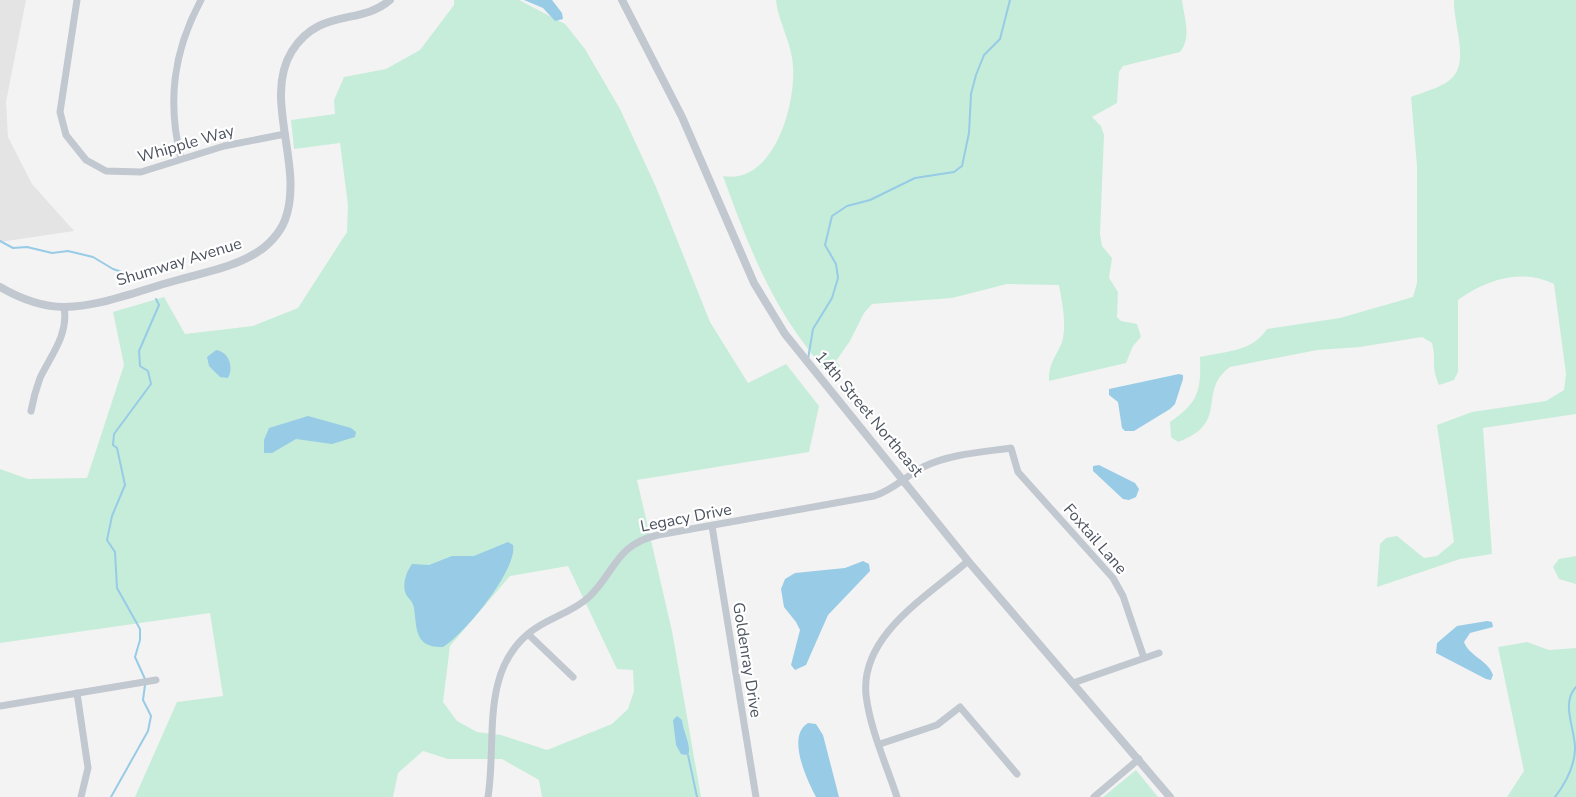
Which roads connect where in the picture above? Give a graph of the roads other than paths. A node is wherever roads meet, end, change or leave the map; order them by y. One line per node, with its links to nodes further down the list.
1 (77, 0): 6 (street, Whipple Way)
2 (201, 0): 6 (street)
3 (390, 0): 5 (street, Shumway Avenue)
4 (622, 0): 11 (street, 14th Street Northeast)
5 (285, 134): 6 (street, Whipple Way); 8 (street, Shumway Avenue)
6 (182, 159)
7 (0, 287): 8 (street, Shumway Avenue)
8 (64, 307): 9 (street)
9 (31, 411)
10 (1011, 448): 11 (street, Legacy Drive); 16 (street, Foxtail Lane)
11 (904, 478): 12 (street, Legacy Drive); 13 (street, 14th Street Northeast)
12 (712, 526): 14 (street, Legacy Drive); 27 (street, Goldenray Drive)
13 (968, 561): 19 (street, 14th Street Northeast); 22 (street)
14 (528, 633): 17 (street); 26 (street, Legacy Drive)
15 (1159, 653): 16 (street)
16 (1144, 658): 19 (street)
17 (573, 677)
18 (156, 680): 20 (street)
19 (1073, 682): 23 (street, 14th Street Northeast)
20 (77, 693): 21 (street); 25 (street)
21 (0, 705)
22 (880, 744): 24 (street); 28 (street)
23 (1139, 759): 29 (street); 30 (street, 14th Street Northeast)
24 (1017, 774)
25 (81, 797)
26 (488, 797)
27 (756, 797)
28 (897, 797)
29 (1094, 797)
30 (1170, 797)

